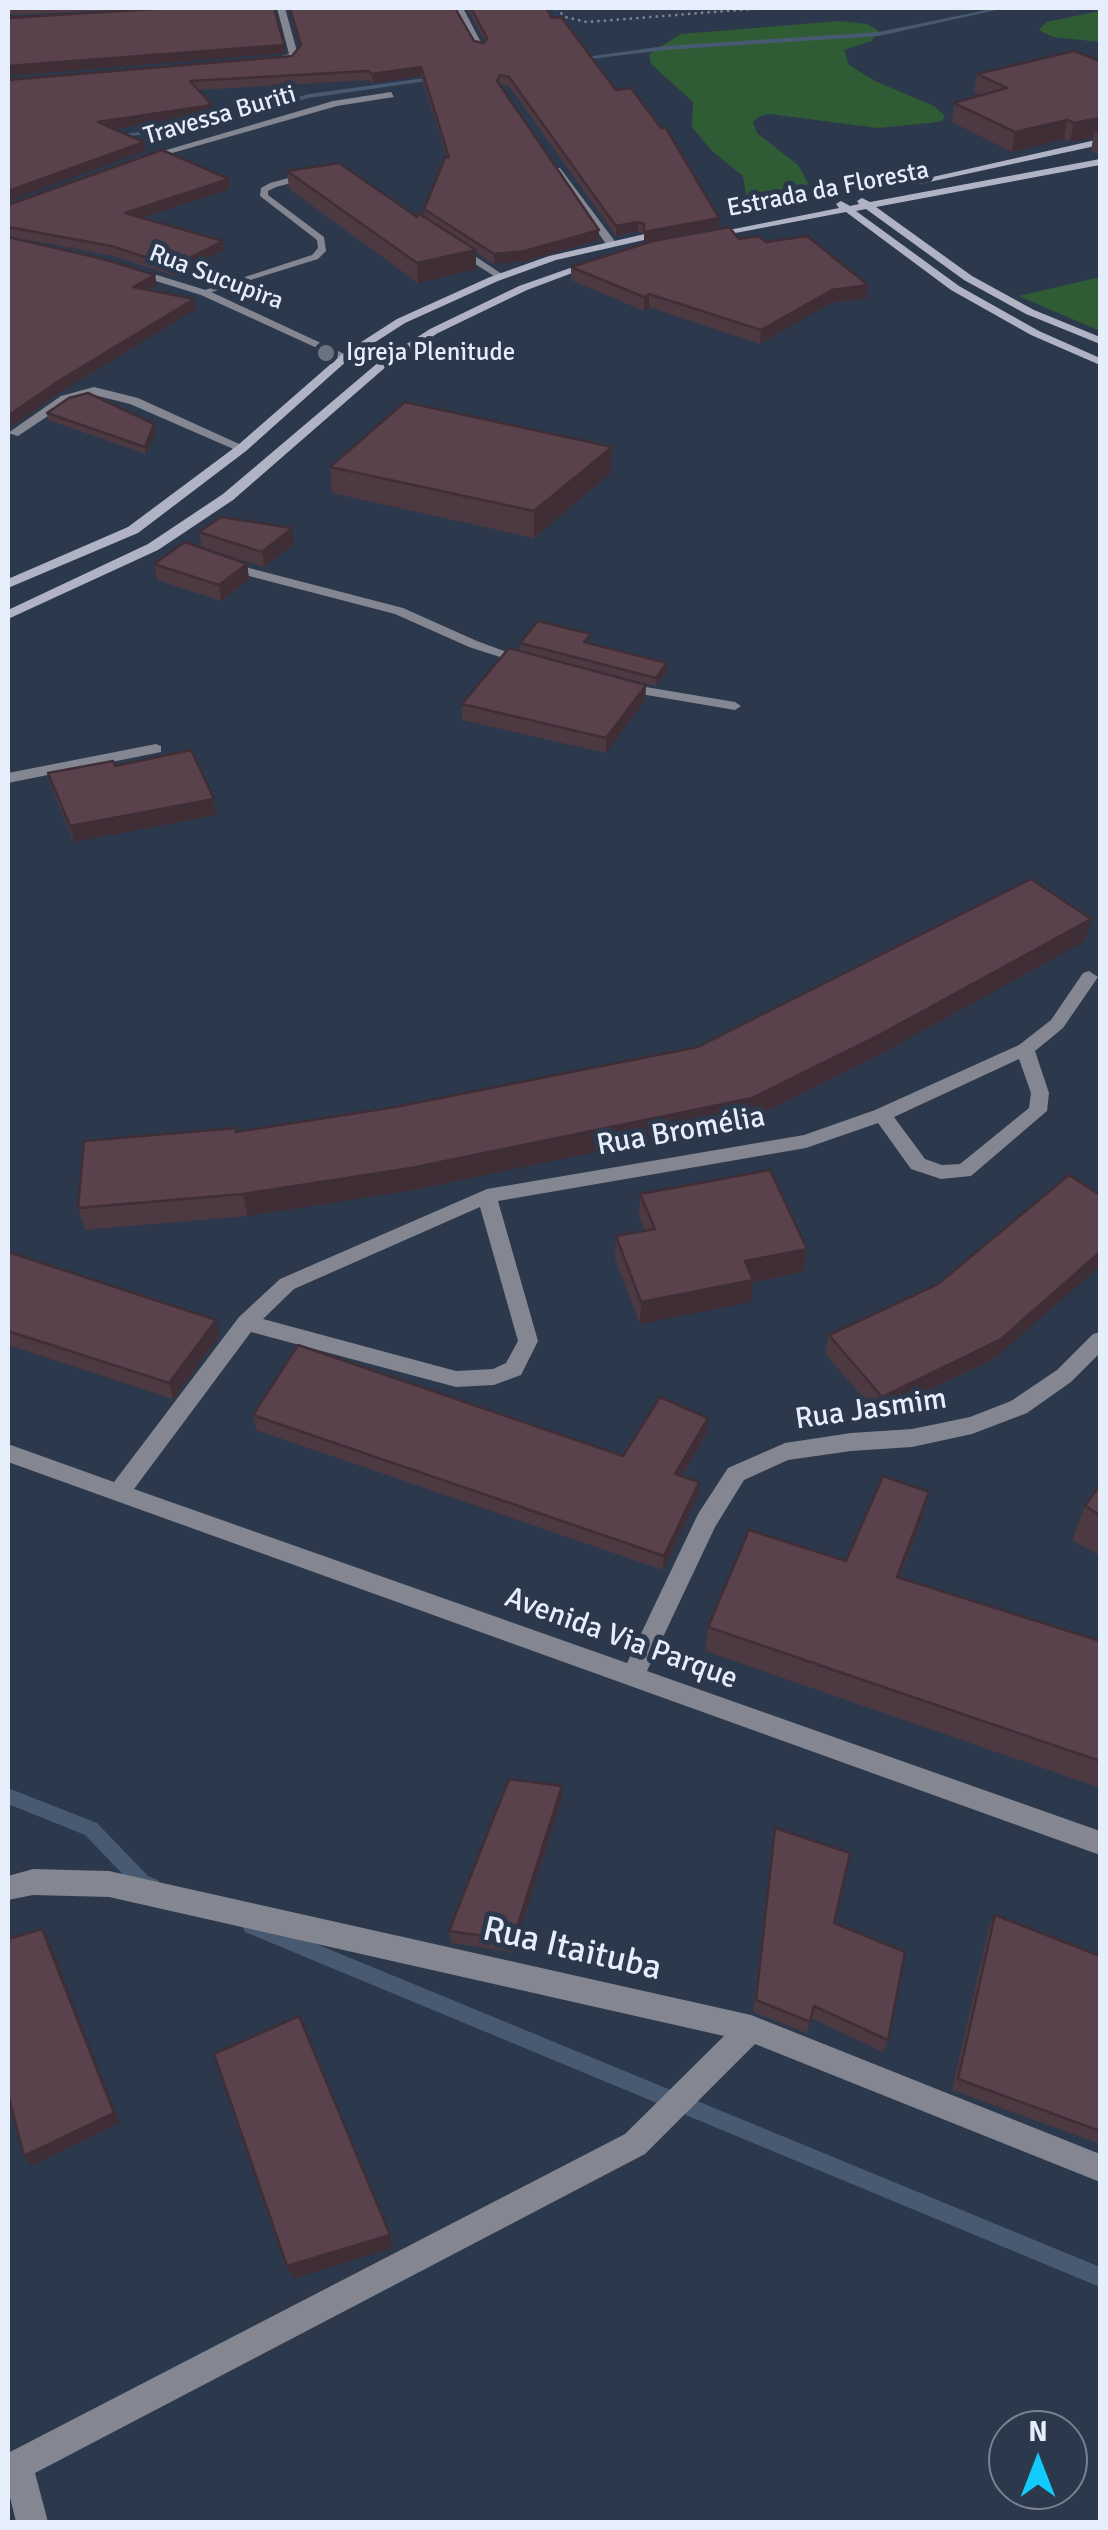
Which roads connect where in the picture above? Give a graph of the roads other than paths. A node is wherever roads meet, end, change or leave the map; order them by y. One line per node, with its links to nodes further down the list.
1 (282, 8): 4 (street)
2 (459, 8): 3 (street)
3 (481, 46)
4 (261, 62)
5 (391, 95): 8 (street, Travessa Buriti)
6 (1100, 142): 11 (main road, Estrada da Floresta)
7 (544, 152): 19 (street)
8 (138, 160)
9 (1100, 162): 15 (main road, Estrada da Floresta)
10 (318, 174): 22 (lane)
11 (912, 183)
12 (892, 187): 13 (main road, Estrada da Floresta)
13 (855, 196): 14 (main road, Estrada da Floresta); 15 (main road)
14 (841, 204): 15 (main road, Estrada da Floresta); 16 (main road, Estrada da Floresta); 25 (main road); 28 (main road, Estrada da Floresta)
15 (867, 204): 23 (main road)
16 (704, 225)
17 (686, 228): 19 (main road, Estrada da Floresta)
18 (438, 236): 21 (lane)
19 (610, 242): 21 (main road, Estrada da Floresta)
20 (124, 268): 22 (street, Rua Sucupira)
21 (500, 276): 24 (main road, Estrada da Floresta)
22 (204, 293): 24 (street, Rua Sucupira)
23 (1100, 341)
24 (344, 356): 27 (main road, Estrada da Floresta)
25 (1100, 362)
26 (14, 433): 27 (street)
27 (242, 448): 31 (main road, Estrada da Floresta)
28 (164, 540): 29 (lane); 32 (main road, Estrada da Floresta)
29 (179, 546)
30 (210, 559): 33 (lane)
31 (8, 584)
32 (8, 615)
33 (537, 664)
34 (606, 683): 35 (lane)
35 (735, 706)
36 (156, 750): 37 (street)
37 (8, 778)
38 (1089, 977): 39 (street, Rua Bromélia)
39 (1025, 1049): 40 (street, Rua Bromélia); 40 (street)
40 (882, 1115): 41 (street, Rua Bromélia)
41 (487, 1196): 42 (street); 42 (street)
42 (246, 1323): 45 (street)
43 (1100, 1340): 46 (street, Rua Jasmim)
44 (8, 1453): 45 (street, Avenida Via Parque)
45 (120, 1491): 46 (street, Avenida Via Parque)
46 (632, 1678): 47 (street, Avenida Via Parque)
47 (1100, 1843)
48 (8, 1888): 49 (street, Rua Itaituba)
49 (751, 2029): 50 (street, Rua Itaituba); 51 (street)
50 (1100, 2168)
51 (12, 2468): 52 (street)
52 (32, 2522)

